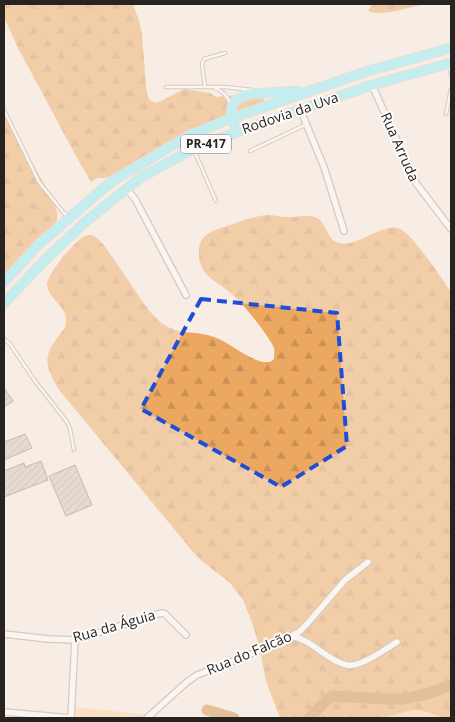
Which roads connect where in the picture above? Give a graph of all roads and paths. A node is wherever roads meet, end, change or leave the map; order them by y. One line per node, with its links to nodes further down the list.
1 (451, 48): 10 (main road, Rodovia da Uva / PR-417)
2 (225, 53): 7 (lane)
3 (450, 63): 4 (lane); 5 (main road, Rodovia da Uva / PR-417)
4 (451, 75)
5 (372, 84): 12 (main road, Rodovia da Uva / PR-417); 23 (street, Rua Arruda)
6 (166, 87): 7 (lane)
7 (205, 87): 8 (lane)
8 (212, 87): 11 (lane); 15 (lane)
9 (451, 88): 14 (lane)
10 (311, 90): 11 (main road); 15 (main road, Rodovia da Uva / PR-417)
11 (280, 93): 15 (main road)
12 (300, 109): 16 (street); 17 (main road, Rodovia da Uva / PR-417)
13 (4, 110): 22 (lane)
14 (446, 114)
15 (232, 115): 17 (main road); 22 (main road, Rodovia da Uva / PR-417)
16 (307, 125): 19 (lane); 24 (street)
17 (237, 132): 18 (main road, Rodovia da Uva / PR-417)
18 (194, 149): 20 (main road, Rodovia da Uva / PR-417); 21 (lane)
19 (250, 151)
20 (126, 188): 26 (street); 27 (main road, Rodovia da Uva / PR-417)
21 (216, 201)
22 (69, 219): 25 (main road, Rodovia da Uva / PR-417)
23 (451, 229)
24 (344, 231)
25 (4, 282)
26 (186, 295)
27 (4, 303)
28 (4, 339): 29 (lane)
29 (74, 450)
30 (368, 562): 33 (street, Rua do Falcão)
31 (4, 634): 34 (street, Rua da Águia)
32 (186, 635): 34 (street, Rua da Águia)
33 (291, 636): 35 (street); 37 (street, Rua do Falcão)
34 (75, 640): 38 (street)
35 (397, 642)
36 (4, 712): 38 (street)
37 (155, 712): 39 (street, Rua do Falcão); 40 (street)
38 (71, 718)
39 (147, 718)
40 (160, 718)

